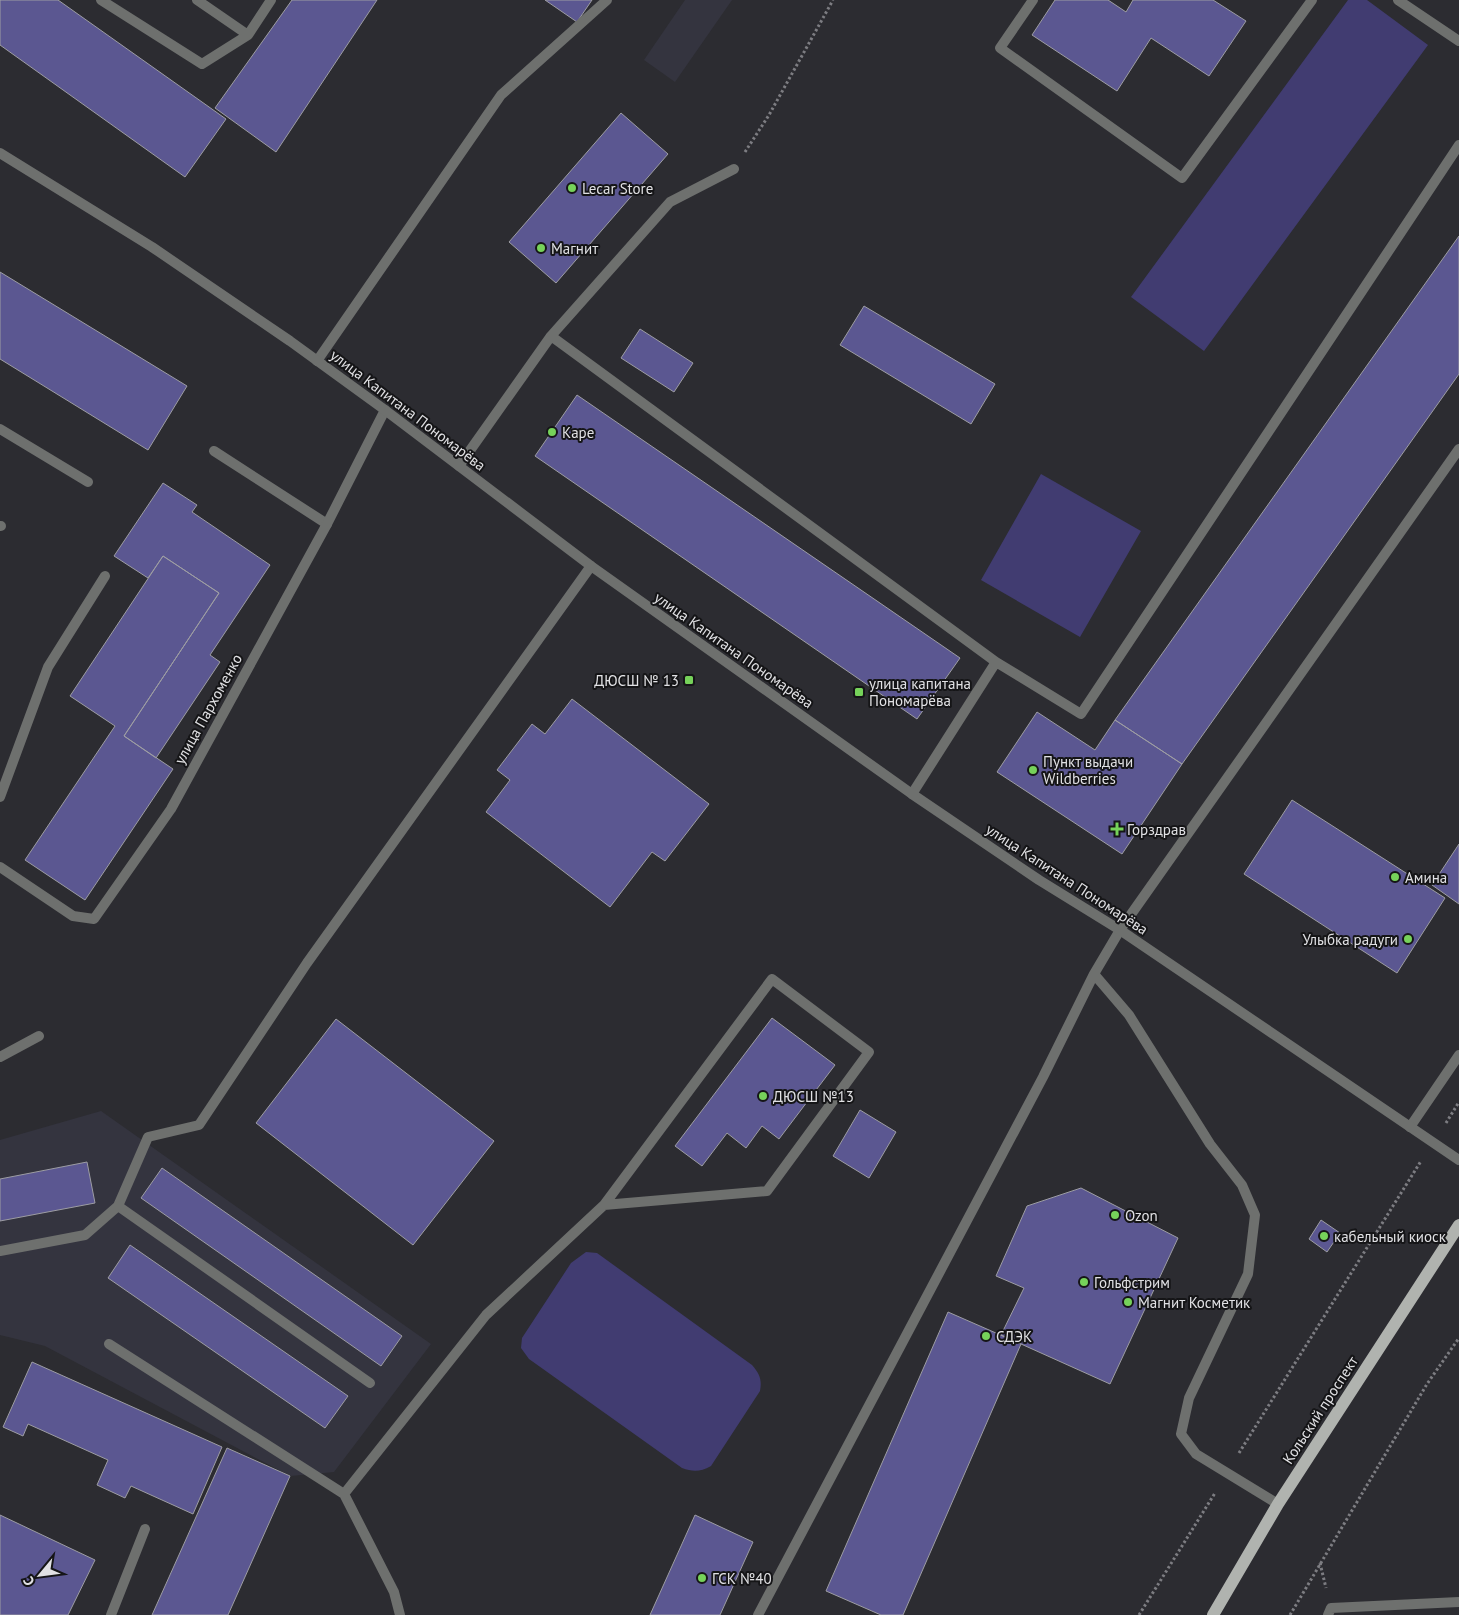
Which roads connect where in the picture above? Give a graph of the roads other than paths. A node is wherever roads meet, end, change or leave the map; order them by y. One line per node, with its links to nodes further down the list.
1 (101, 0): 8 (street)
2 (197, 0): 8 (street)
3 (271, 0): 8 (street)
4 (607, 0): 14 (street)
5 (1033, 0): 6 (street)
6 (1312, 0)
7 (1398, 0): 9 (street)
8 (248, 35)
9 (1459, 41)
10 (1459, 146): 24 (street)
11 (0, 153): 14 (street, улица Капитана Пономарёва)
12 (734, 169): 13 (street)
13 (550, 336): 19 (street); 24 (street)
14 (317, 361): 15 (street, улица Капитана Пономарёва)
15 (385, 410): 19 (street, улица Капитана Пономарёва); 21 (street, улица Пархоменко)
16 (0, 429): 20 (street)
17 (1459, 449): 28 (street)
18 (214, 451): 21 (street)
19 (459, 466): 22 (street, улица Капитана Пономарёва)
20 (88, 482)
21 (327, 524): 27 (street, улица Пархоменко)
22 (591, 566): 25 (street, улица Капитана Пономарёва); 36 (street)
23 (105, 576): 26 (street)
24 (996, 662): 25 (street)
25 (912, 794): 28 (street, улица Капитана Пономарёва)
26 (0, 797)
27 (0, 867)
28 (1120, 930): 29 (street); 33 (street, улица Капитана Пономарёва)
29 (1094, 974): 42 (street); 47 (street)
30 (39, 1036): 32 (street)
31 (1459, 1055): 33 (street)
32 (0, 1057)
33 (1410, 1127): 34 (street, улица Капитана Пономарёва)
34 (1459, 1160)
35 (604, 1204): 35 (street); 41 (street)
36 (118, 1206): 38 (street); 40 (street)
37 (1459, 1225): 42 (main road, Кольский проспект)
38 (0, 1251)
39 (109, 1344): 41 (street)
40 (370, 1383)
41 (344, 1494): 46 (street)
42 (1278, 1504): 48 (main road, Кольский проспект)
43 (145, 1529): 45 (street)
44 (1459, 1602): 49 (street)
45 (111, 1615)
46 (400, 1615)
47 (758, 1615)
48 (1213, 1615)
49 (1328, 1615)

